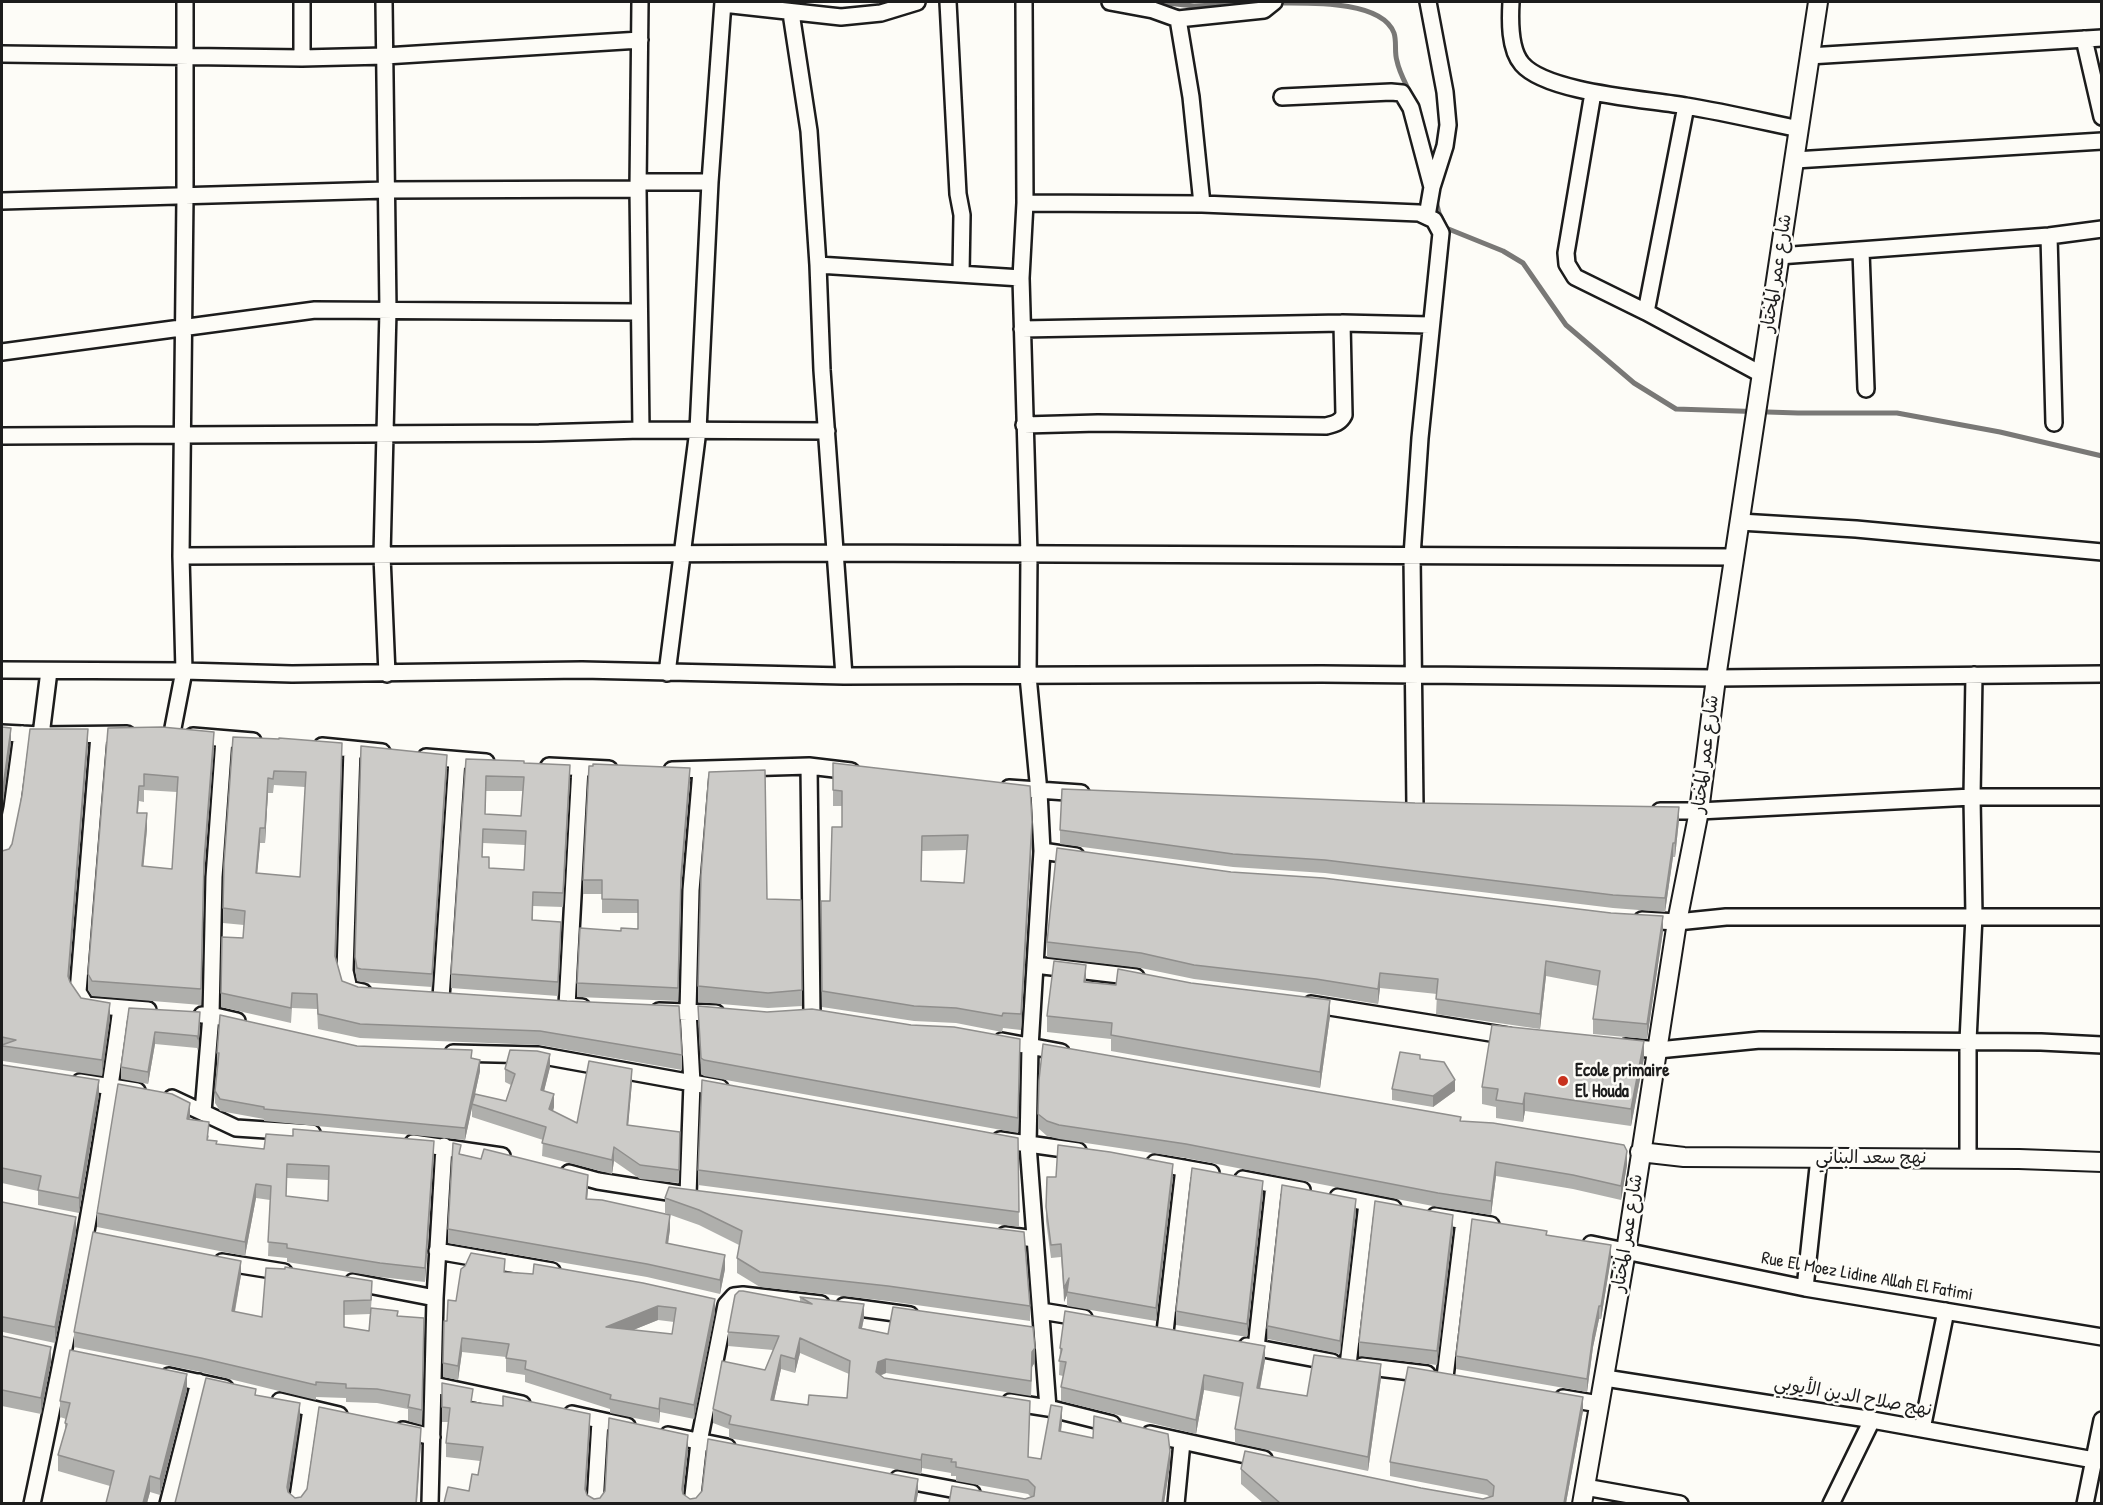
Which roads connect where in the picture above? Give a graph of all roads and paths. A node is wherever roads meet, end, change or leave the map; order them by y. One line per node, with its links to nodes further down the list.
1 (185, 2): 21 (street)
2 (302, 2): 24 (street)
3 (384, 2): 22 (street)
4 (640, 2): 19 (street)
5 (917, 2): 15 (street)
6 (948, 2): 46 (street)
7 (1024, 2): 38 (street)
8 (1110, 2): 14 (street)
9 (1274, 2): 16 (street)
10 (1428, 2): 34 (street)
11 (1511, 2): 25 (street)
12 (1818, 2): 23 (street, شارع عمر المختار)
13 (723, 3): 15 (street); 32 (street)
14 (1152, 6): 16 (street)
15 (791, 13): 45 (street)
16 (1178, 19): 39 (street)
17 (2102, 38): 18 (street)
18 (2084, 39): 23 (street); 28 (street)
19 (640, 40): 22 (street); 33 (street)
20 (2, 54): 21 (street)
21 (186, 55): 24 (street); 36 (street)
22 (385, 56): 24 (street); 35 (street)
23 (1809, 56): 29 (street, شارع عمر المختار)
24 (302, 58)
25 (1593, 93): 27 (street); 50 (street)
26 (1281, 97): 34 (street)
27 (1686, 106): 29 (street); 50 (street)
28 (2102, 117)
29 (1799, 129): 31 (street, شارع عمر المختار)
30 (2102, 141): 31 (street)
31 (1795, 160): 44 (street, شارع عمر المختار)
32 (710, 182): 33 (street); 61 (street)
33 (638, 185): 35 (street); 49 (street)
34 (1432, 187): 40 (street)
35 (386, 190): 36 (street); 48 (street)
36 (185, 196): 37 (street); 53 (street)
37 (2, 201)
38 (1025, 203): 39 (street); 47 (street)
39 (1202, 204): 40 (street)
40 (1427, 216): 52 (street)
41 (2102, 230): 42 (street)
42 (2049, 236): 43 (street); 58 (street)
43 (1861, 251): 44 (street); 57 (street)
44 (1779, 256): 56 (street, شارع عمر المختار)
45 (818, 265): 46 (street); 62 (street)
46 (961, 274): 47 (street)
47 (1021, 278): 54 (street)
48 (388, 310): 49 (street); 53 (street); 63 (street)
49 (639, 312): 60 (street)
50 (1646, 312): 56 (street)
51 (1342, 323): 52 (street); 54 (street); 59 (street)
52 (1430, 325): 73 (street)
53 (185, 327): 55 (street); 64 (street)
54 (1022, 328): 59 (street)
55 (2, 352)
56 (1761, 374): 66 (street, شارع عمر المختار)
57 (1866, 389)
58 (2054, 423)
59 (1024, 425): 70 (street)
60 (642, 430): 61 (street); 63 (street)
61 (698, 430): 62 (street); 69 (street)
62 (827, 431): 68 (street)
63 (386, 433): 64 (street); 72 (street)
64 (183, 435): 65 (street); 71 (street)
65 (2, 436)
66 (1740, 522): 67 (street); 74 (street, شارع عمر المختار)
67 (2102, 552)
68 (837, 553): 69 (street); 70 (street); 83 (street)
69 (683, 554): 72 (street); 78 (street)
70 (1029, 555): 73 (street); 84 (street)
71 (182, 556): 72 (street); 77 (street)
72 (382, 556): 79 (street)
73 (1412, 556): 74 (street); 81 (street)
74 (1735, 557): 85 (street, شارع عمر المختار)
75 (2, 670): 76 (street)
76 (49, 671): 77 (street); 89 (street)
77 (184, 671): 79 (street); 91 (street)
78 (667, 673): 79 (street); 83 (street)
79 (387, 674)
80 (2102, 674): 82 (street)
81 (1412, 675): 84 (street); 85 (street); 109 (street)
82 (1974, 675): 85 (street); 107 (street)
83 (844, 676): 84 (street)
84 (1028, 676): 105 (street)
85 (1716, 678): 111 (street, شارع عمر المختار)
86 (2, 733): 87 (street)
87 (22, 734): 89 (street); 113 (street)
88 (140, 734): 90 (street)
89 (41, 735): 90 (street)
90 (99, 735): 124 (street)
91 (224, 739): 92 (street); 130 (street)
92 (266, 742)
93 (309, 745): 94 (street)
94 (352, 749): 95 (street); 121 (street)
95 (457, 760): 96 (street); 122 (street)
96 (502, 763)
97 (535, 766): 99 (street)
98 (809, 766): 102 (street); 103 (street); 132 (street)
99 (580, 768): 100 (street); 125 (street)
100 (624, 769)
101 (657, 770): 102 (street)
102 (701, 771): 127 (street)
103 (866, 772)
104 (993, 786): 105 (street)
105 (1039, 792): 106 (street); 112 (street)
106 (1096, 794)
107 (1972, 797): 108 (street); 111 (street); 115 (street)
108 (2102, 797)
109 (1415, 807)
110 (1640, 810): 111 (street)
111 (1699, 812): 118 (street, شارع عمر المختار)
112 (1041, 851): 114 (street); 119 (street)
113 (2, 857)
114 (1088, 857)
115 (1974, 916): 116 (street); 118 (street); 136 (street)
116 (2102, 917)
117 (1623, 918): 118 (street)
118 (1677, 922): 140 (street, شارع عمر المختار)
119 (1035, 965): 120 (street); 139 (street)
120 (1150, 980)
121 (382, 994)
122 (441, 998)
123 (1298, 1003): 134 (street)
124 (121, 1008): 128 (street); 145 (street)
125 (601, 1008)
126 (647, 1010): 127 (street)
127 (688, 1011): 131 (street); 144 (street)
128 (166, 1012)
129 (189, 1014): 130 (street)
130 (211, 1015): 133 (street); 147 (street)
131 (733, 1015)
132 (812, 1016)
133 (255, 1025)
134 (1525, 1037)
135 (987, 1039): 139 (street)
136 (1968, 1041): 137 (street); 140 (street); 156 (street)
137 (2102, 1045)
138 (1614, 1046): 140 (street)
139 (1030, 1047): 142 (street); 151 (street)
140 (1658, 1050): 153 (street, شارع عمر المختار)
141 (437, 1052): 144 (street)
142 (1073, 1055)
143 (67, 1080): 145 (street)
144 (692, 1083): 146 (street); 163 (street)
145 (111, 1087): 147 (street); 218 (street)
146 (735, 1091)
147 (203, 1112): 148 (street)
148 (325, 1135)
149 (985, 1137): 151 (street)
150 (396, 1142): 152 (street)
151 (1028, 1145): 154 (street); 169 (street)
152 (444, 1146): 157 (street); 171 (street)
153 (1634, 1151): 155 (street, نهج سعد البناني); 172 (street, شارع عمر المختار)
154 (1091, 1153)
155 (1819, 1158): 156 (street, نهج سعد البناني); 177 (street)
156 (1968, 1159): 159 (street, نهج سعد البناني)
157 (522, 1161)
158 (1143, 1161): 160 (street)
159 (2102, 1162)
160 (1184, 1168): 162 (street); 183 (street)
161 (556, 1169): 163 (street)
162 (1274, 1185): 165 (street); 188 (street)
163 (688, 1195): 164 (street)
164 (708, 1196)
165 (1367, 1203): 166 (street); 189 (street)
166 (1464, 1221): 167 (street); 189 (street)
167 (1508, 1228)
168 (990, 1233): 169 (street)
169 (1035, 1239): 179 (street)
170 (1573, 1240): 172 (street, Rue El Moez Lidine Allah El Fatimi)
171 (437, 1251): 175 (street); 178 (street)
172 (1626, 1251): 177 (street, Rue El Moez Lidine Allah El Fatimi); 191 (street, شارع عمر المختار)
173 (203, 1258): 174 (street)
174 (296, 1273)
175 (564, 1273)
176 (342, 1280): 178 (street)
177 (1805, 1288): 180 (street, Rue El Moez Lidine Allah El Fatimi)
178 (435, 1298): 193 (street)
179 (1041, 1311): 182 (street); 185 (street)
180 (1946, 1311): 186 (street, Rue El Moez Lidine Allah El Fatimi); 208 (street)
181 (930, 1317): 210 (street)
182 (1095, 1319)
183 (1146, 1328)
184 (1024, 1330): 185 (street)
185 (1044, 1333): 200 (street)
186 (2102, 1337)
187 (1234, 1344): 188 (street)
188 (1256, 1348): 189 (street)
189 (1348, 1365)
190 (154, 1373): 192 (street)
191 (1605, 1378): 198 (street, شارع عمر المختار); 204 (street, نهج صلاح الدين الأيوبي)
192 (199, 1382): 194 (street); 219 (street)
193 (434, 1385): 199 (street); 209 (street)
194 (244, 1393)
195 (1544, 1394): 198 (street)
196 (266, 1398): 201 (street)
197 (990, 1399): 200 (street)
198 (1599, 1404): 216 (street, شارع عمر المختار)
199 (533, 1406)
200 (1048, 1408): 211 (street)
201 (311, 1409): 203 (street); 220 (street)
202 (555, 1411): 206 (street)
203 (355, 1419)
204 (1872, 1420): 208 (street, نهج صلاح الدين الأيوبي); 226 (street)
205 (2102, 1420): 213 (street)
206 (600, 1421): 210 (street); 222 (street)
207 (388, 1427): 209 (street)
208 (1922, 1429): 213 (street, نهج صلاح الدين الأيوبي)
209 (432, 1437): 221 (street)
210 (699, 1442): 212 (street); 223 (street)
211 (1182, 1442): 214 (street); 224 (street)
212 (746, 1451)
213 (2094, 1460): 227 (street)
214 (1274, 1461)
215 (886, 1477): 217 (street)
216 (1583, 1495): 225 (street)
217 (991, 1497)
218 (32, 1503)
219 (168, 1503)
220 (297, 1503)
221 (430, 1503)
222 (595, 1503)
223 (692, 1503)
224 (1176, 1503)
225 (1680, 1503)
226 (1831, 1503)
227 (2085, 1503)

